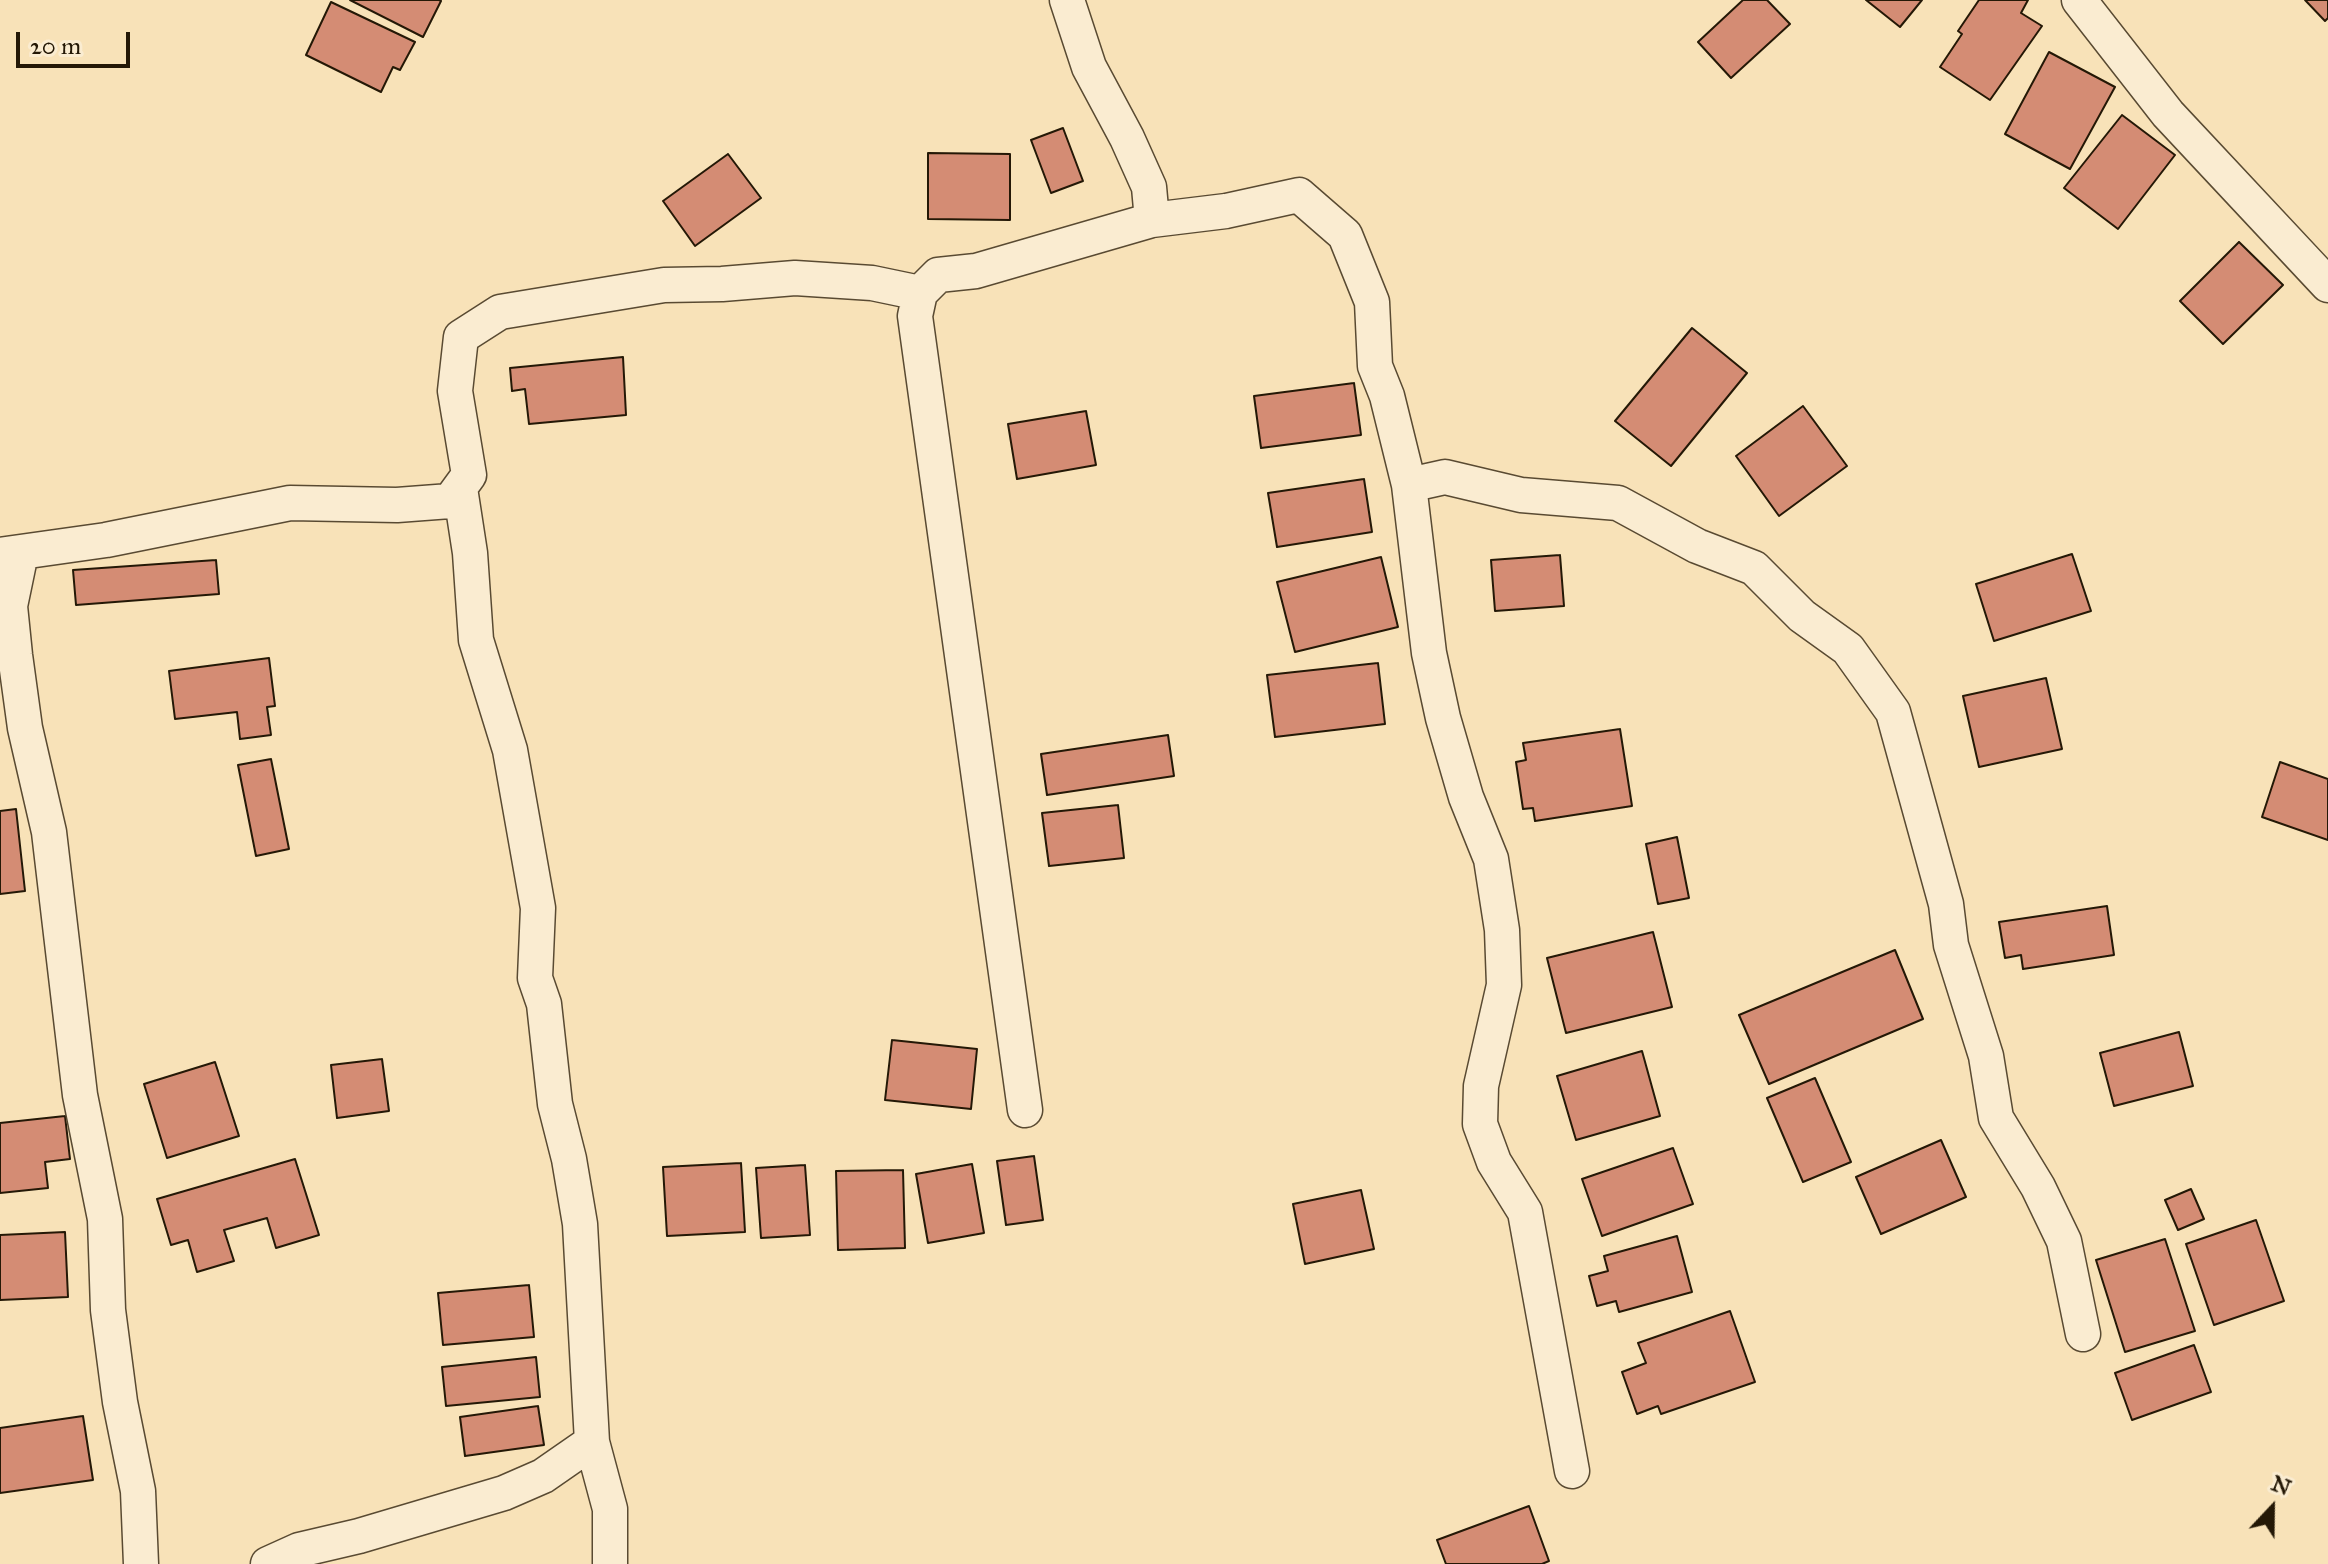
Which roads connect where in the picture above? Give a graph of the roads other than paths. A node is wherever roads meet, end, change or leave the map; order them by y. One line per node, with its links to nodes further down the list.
1 (1067, 0): 3 (street)
2 (2079, 0): 4 (street)
3 (1152, 220): 5 (street); 6 (street)
4 (2328, 285)
5 (920, 293): 7 (street); 9 (street)
6 (1409, 485): 10 (street); 12 (street)
7 (460, 488): 8 (street); 11 (street)
8 (10, 554): 13 (street)
9 (1025, 1110)
10 (2083, 1334)
11 (592, 1442): 14 (street); 15 (street)
12 (1572, 1471)
13 (141, 1564)
14 (268, 1564)
15 (610, 1564)

